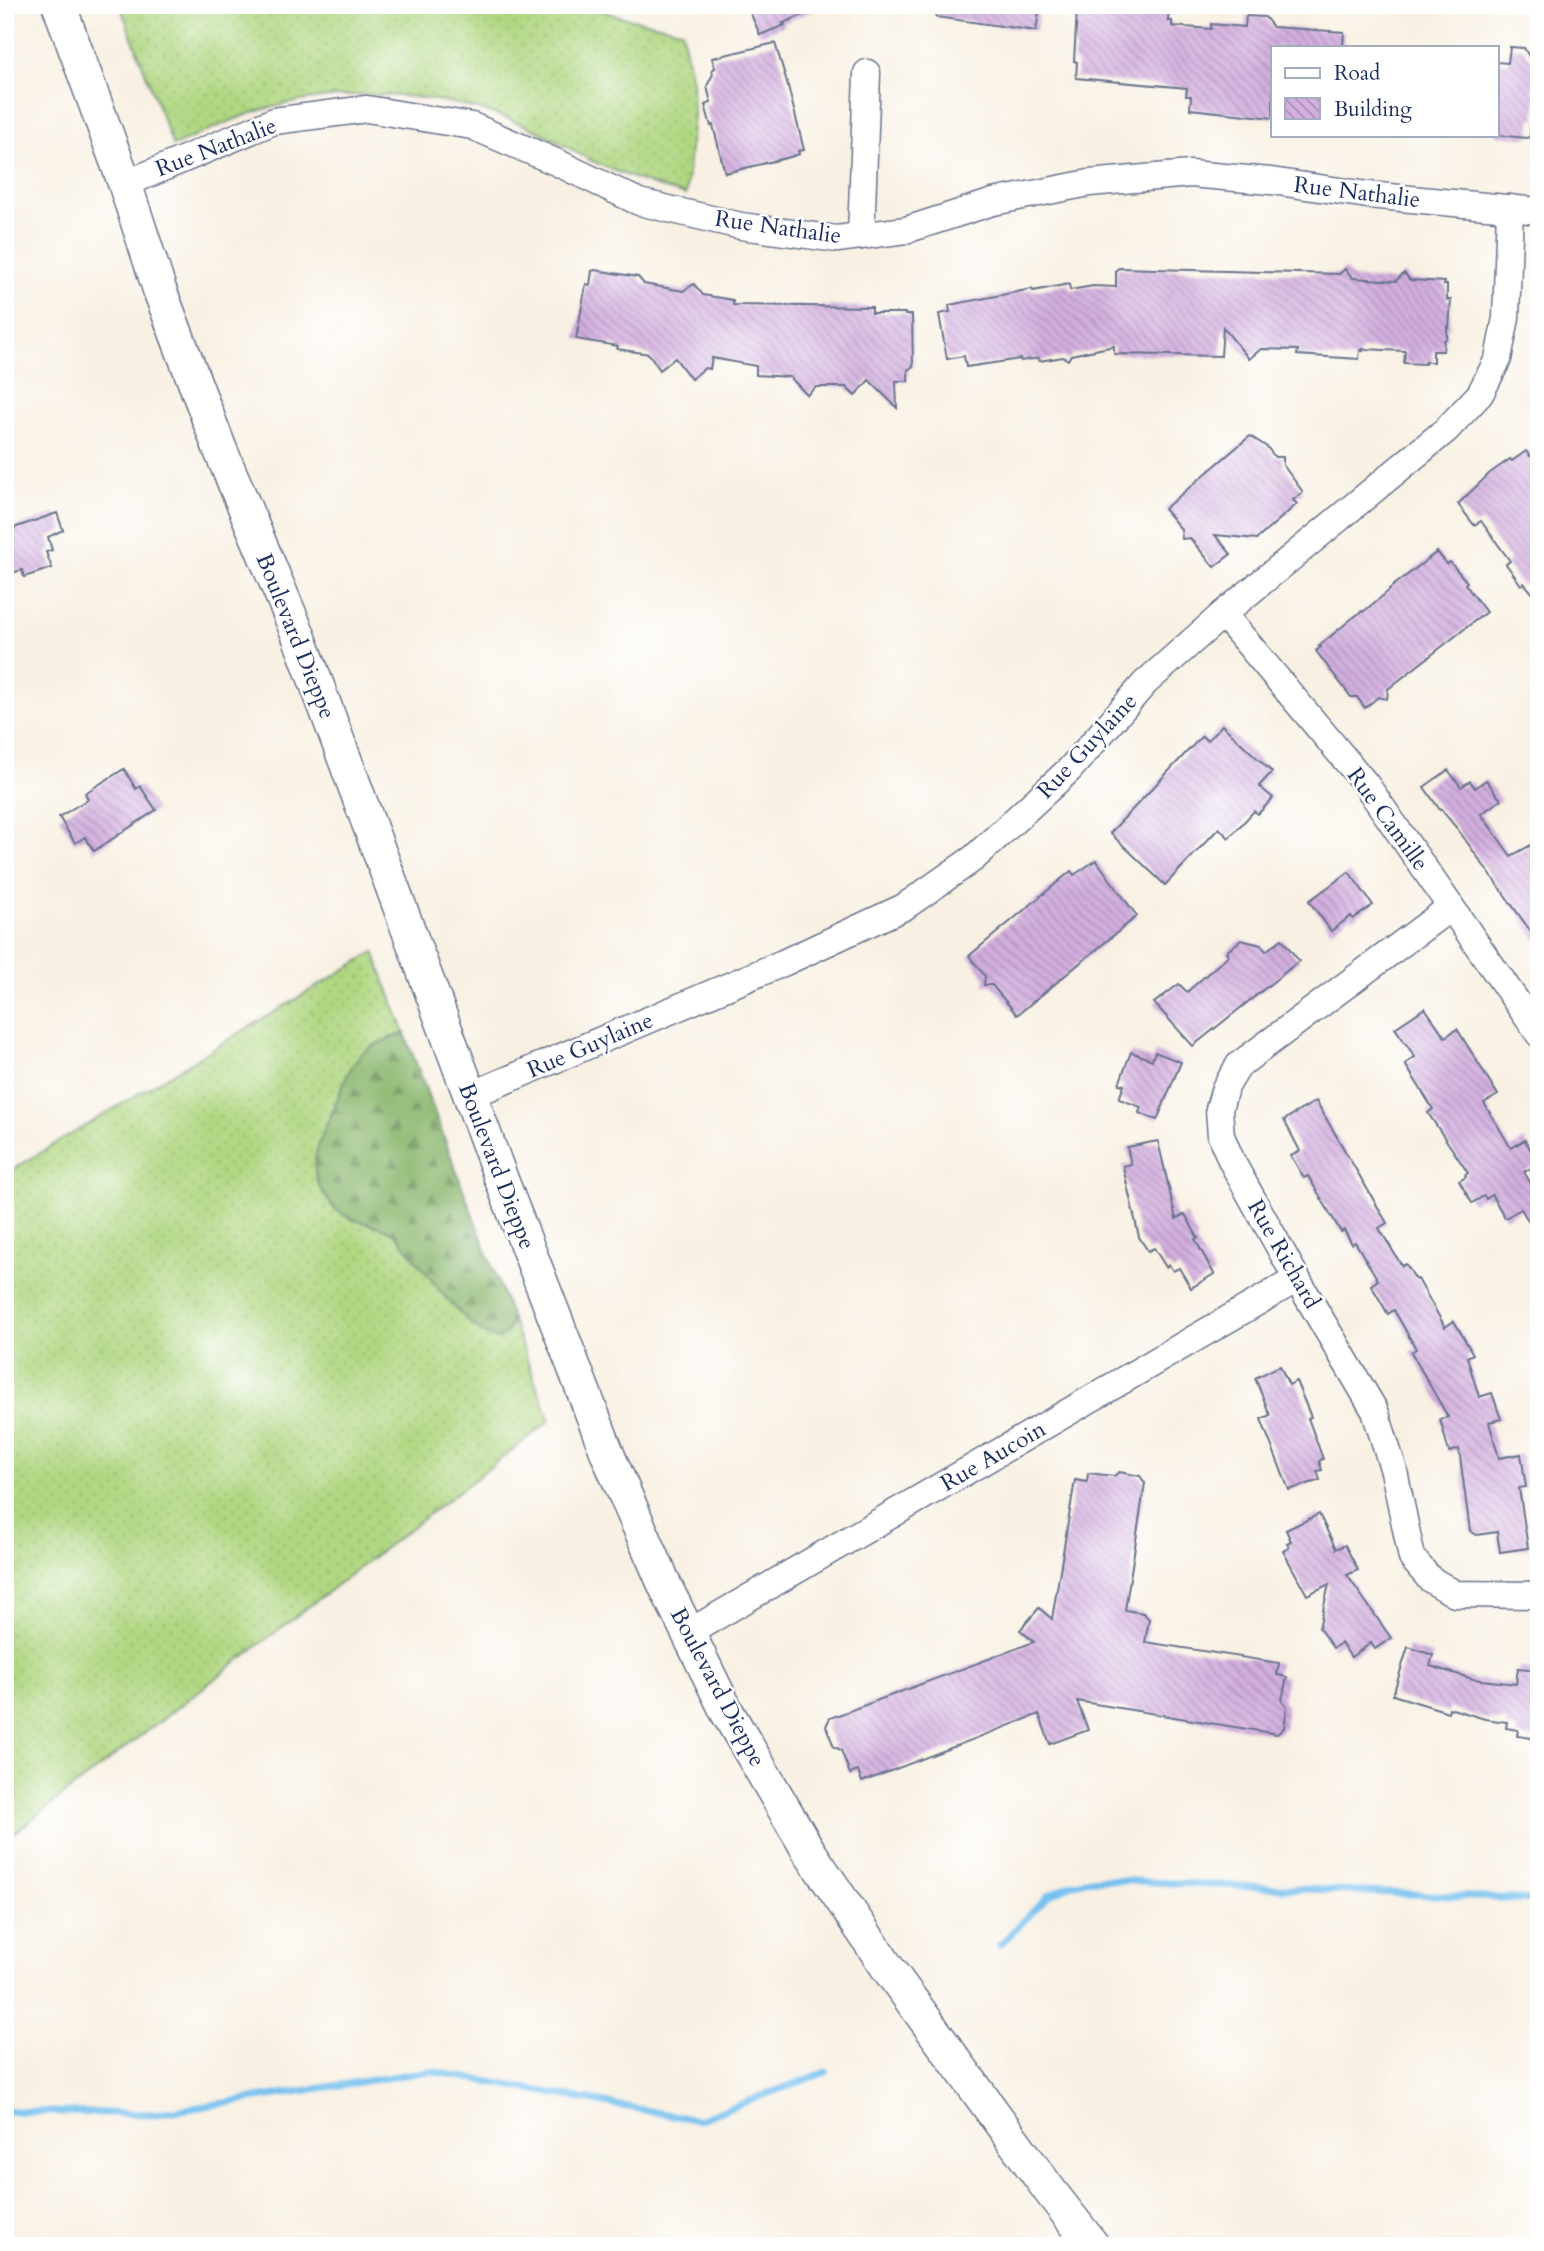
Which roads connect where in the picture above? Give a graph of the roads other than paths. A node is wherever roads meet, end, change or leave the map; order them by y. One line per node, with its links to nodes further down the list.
1 (59, 5): 3 (main road, Boulevard Dieppe)
2 (867, 73): 6 (street)
3 (125, 184): 6 (street, Rue Nathalie); 10 (main road, Boulevard Dieppe)
4 (1510, 208): 5 (street, Rue Nathalie); 6 (street, Rue Nathalie); 7 (street, Rue Guylaine)
5 (1539, 211)
6 (861, 236)
7 (1223, 614): 8 (street, Rue Camille); 10 (street, Rue Guylaine)
8 (1451, 907): 9 (street, Rue Camille); 11 (street, Rue Richard)
9 (1539, 1034)
10 (469, 1096): 13 (main road, Boulevard Dieppe)
11 (1297, 1279): 12 (street, Rue Richard); 13 (street, Rue Aucoin)
12 (1539, 1595)
13 (688, 1633): 14 (main road, Boulevard Dieppe)
14 (1094, 2246)

